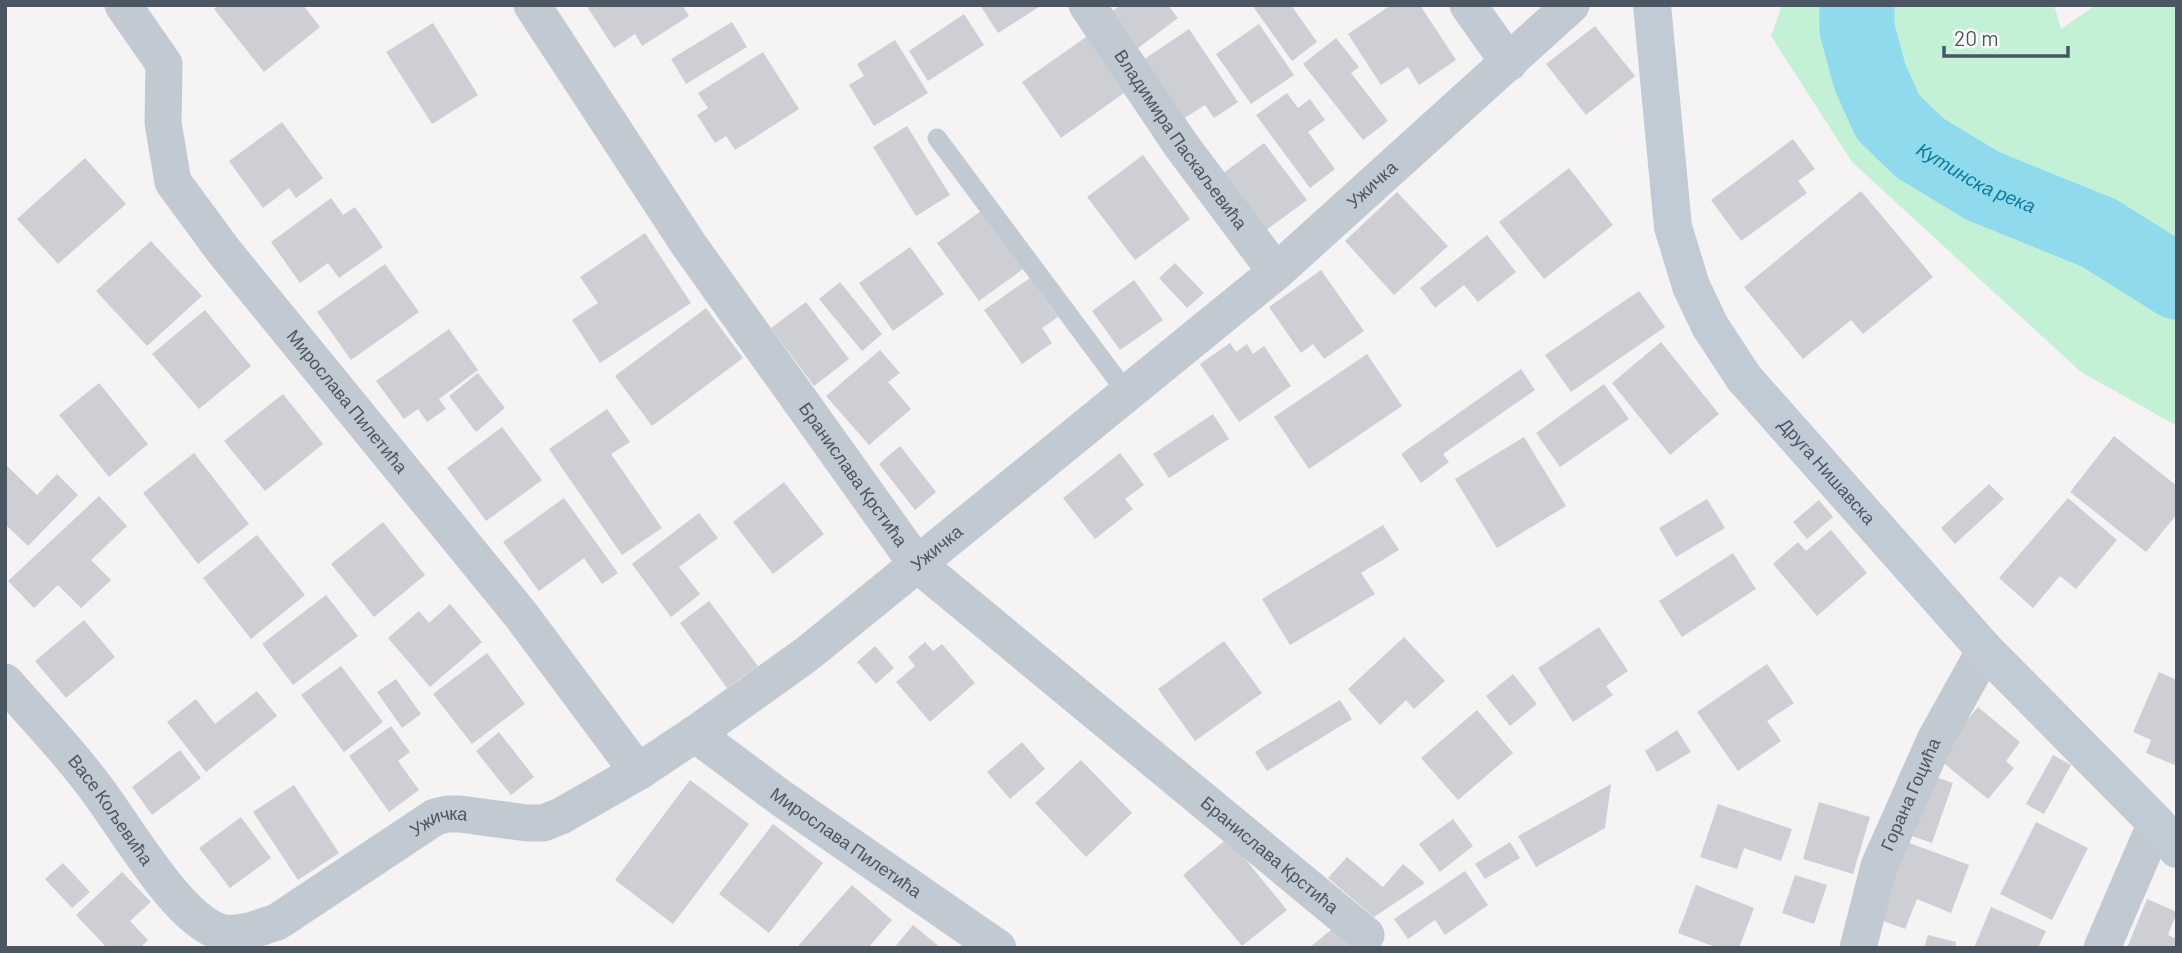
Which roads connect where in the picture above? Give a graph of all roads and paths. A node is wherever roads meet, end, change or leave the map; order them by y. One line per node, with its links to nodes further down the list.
1 (123, 5): 15 (street, Мирослава Пилетића)
2 (532, 5): 11 (street, Бранислава Крстића)
3 (1087, 5): 9 (street, Владимира Паскаљевића)
4 (1468, 5): 7 (street)
5 (1571, 5): 7 (street, Ужичка)
6 (1652, 5): 12 (street, Друга Нишавска)
7 (1509, 63): 9 (street, Ужичка)
8 (937, 138): 10 (lane)
9 (1276, 272): 10 (street, Ужичка)
10 (1127, 393): 11 (street, Ужичка)
11 (916, 563): 14 (street, Ужичка); 18 (street, Бранислава Крстића)
12 (1985, 650): 16 (street, Друга Нишавска); 20 (street, Горана Гоцића)
13 (5, 682): 17 (street, Васе Кољевића)
14 (695, 734): 15 (street, Ужичка); 19 (street, Мирослава Пилетића)
15 (638, 772): 17 (street, Ужичка)
16 (2166, 836): 21 (street)
17 (222, 932)
18 (1366, 935)
19 (998, 948)
20 (1857, 948)
21 (2102, 948)

